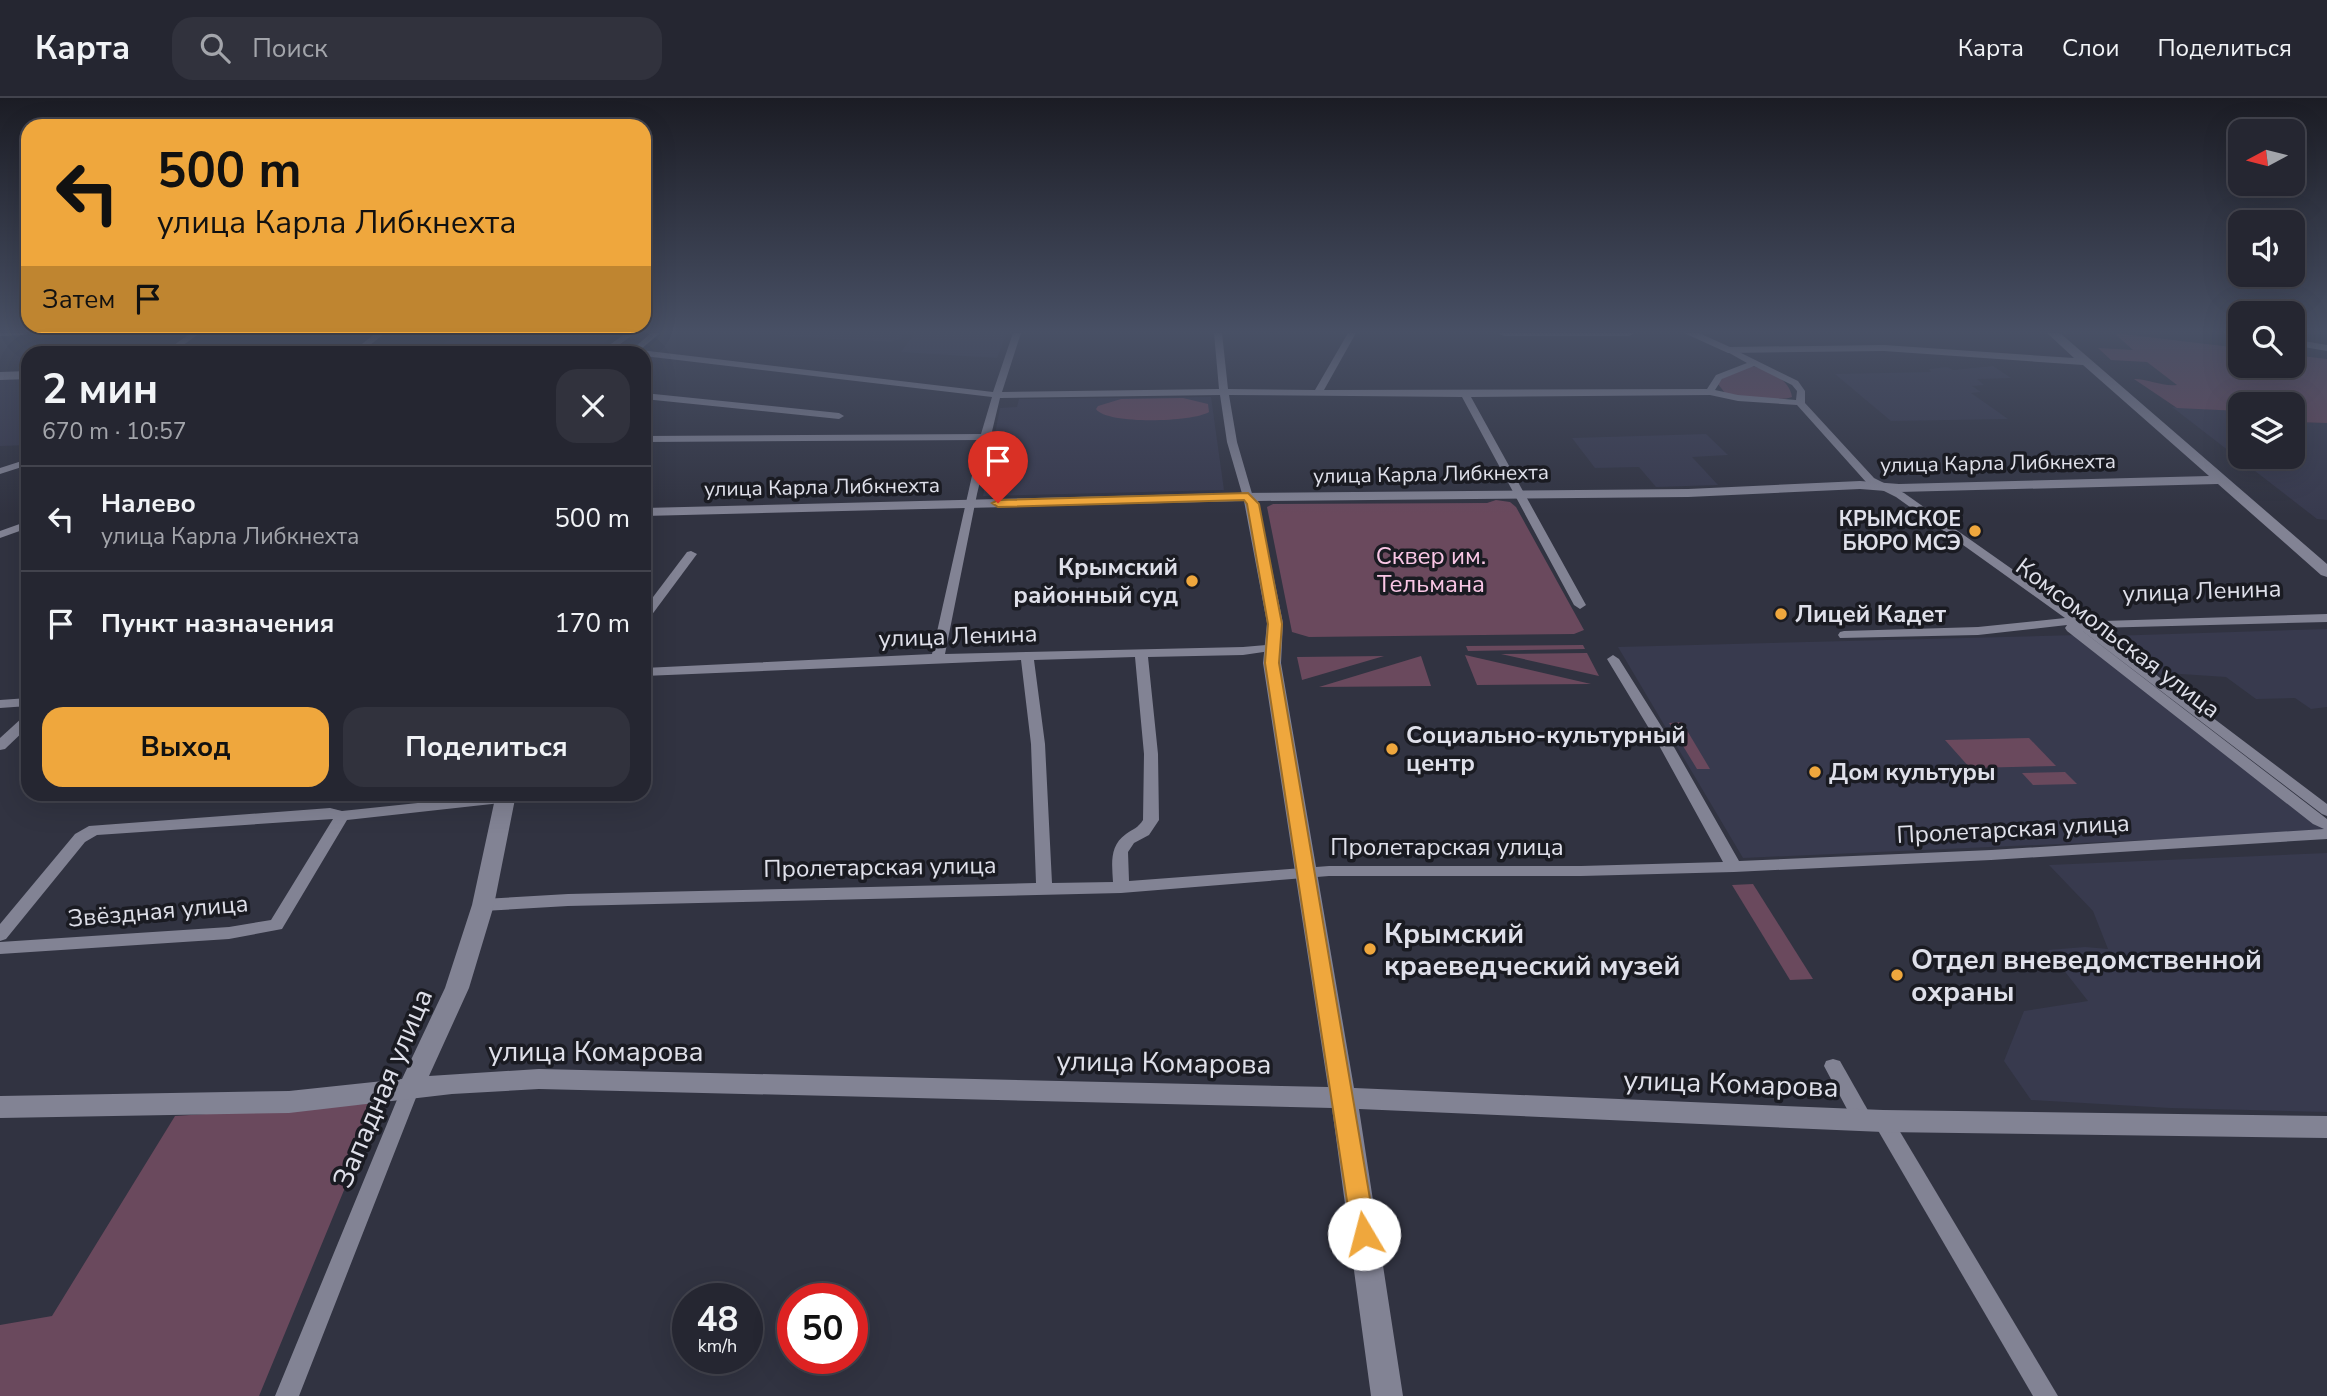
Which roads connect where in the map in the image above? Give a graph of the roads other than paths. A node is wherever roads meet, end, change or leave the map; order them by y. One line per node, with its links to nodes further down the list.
1 (983, 394): 10 (street)
2 (1104, 394): 10 (street)
3 (1224, 394): 21 (street)
4 (1402, 394): 5 (street)
5 (1465, 394): 6 (street); 20 (street)
6 (1517, 394)
7 (1717, 394): 12 (street)
8 (1801, 394): 12 (street, Комсомольская улица)
9 (2122, 394): 18 (main road)
10 (995, 395): 14 (street)
11 (651, 397): 13 (street)
12 (1800, 403): 19 (street, Комсомольская улица)
13 (839, 416)
14 (985, 437): 15 (street); 22 (street)
15 (651, 439)
16 (21, 464): 17 (street)
17 (0, 471)
18 (2219, 480): 19 (main road, улица Карла Либкнехта); 27 (main road)
19 (1882, 487): 20 (main road, улица Карла Либкнехта); 32 (street, Комсомольская улица); 33 (street, Комсомольская улица)
20 (1519, 493): 21 (main road, улица Карла Либкнехта); 28 (street)
21 (1248, 497): 22 (main road, улица Карла Либкнехта); 35 (main road)
22 (970, 504): 23 (main road, улица Карла Либкнехта); 38 (street)
23 (651, 512)
24 (21, 527): 25 (street)
25 (0, 535)
26 (691, 554): 29 (street)
27 (2327, 572)
28 (1580, 605)
29 (651, 608)
30 (2327, 610): 33 (street, улица Ленина)
31 (2327, 618): 33 (street, улица Ленина)
32 (2062, 621): 33 (street, улица Ленина); 34 (street, улица Ленина); 49 (street, Комсомольская улица)
33 (2079, 622): 47 (street, Комсомольская улица)
34 (1844, 635)
35 (1273, 647): 36 (street, улица Ленина); 52 (main road)
36 (1141, 653): 37 (street, улица Ленина); 53 (street)
37 (1027, 656): 38 (street, улица Ленина); 54 (street)
38 (938, 658): 40 (street, улица Ленина)
39 (1614, 659): 51 (street)
40 (651, 672)
41 (21, 702): 42 (street)
42 (0, 704)
43 (21, 726): 44 (street)
44 (0, 746)
45 (471, 801): 48 (street, Звёздная улица)
46 (504, 801): 55 (main road, Западная улица)
47 (2327, 811)
48 (342, 816): 56 (street, Звёздная улица); 57 (street, Звёздная улица)
49 (2327, 825)
50 (2327, 834): 51 (street, Пролетарская улица)
51 (1734, 867): 52 (street, Пролетарская улица)
52 (1307, 872): 53 (street, Пролетарская улица); 60 (main road)
53 (1121, 887): 54 (street, Пролетарская улица)
54 (1044, 888): 55 (street, Пролетарская улица)
55 (484, 905): 59 (main road, Западная улица)
56 (0, 935)
57 (0, 948)
58 (1833, 1066): 62 (street)
59 (410, 1090): 60 (main road, улица Комарова); 61 (main road, улица Комарова); 64 (street, Западная улица)
60 (1344, 1098): 62 (main road, улица Комарова); 65 (main road)
61 (0, 1107)
62 (1873, 1120): 63 (main road, улица Комарова); 66 (street)
63 (2327, 1127)
64 (288, 1396)
65 (1387, 1396)
66 (2046, 1396)

